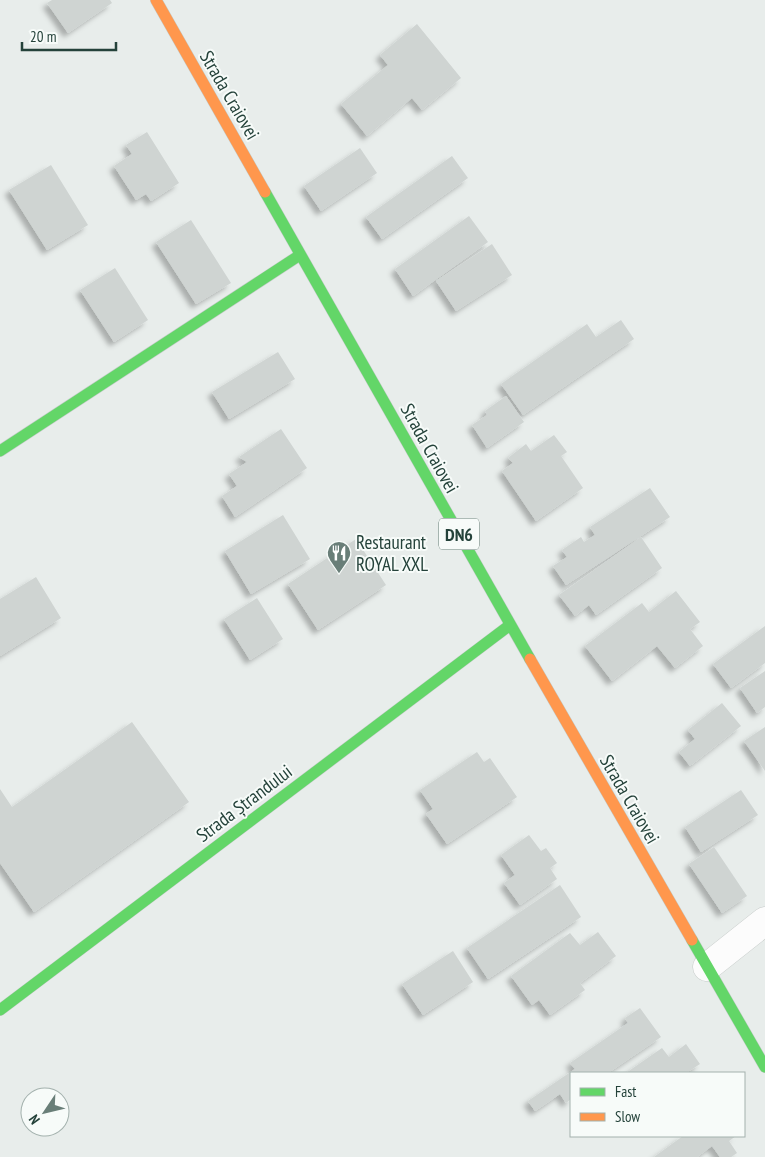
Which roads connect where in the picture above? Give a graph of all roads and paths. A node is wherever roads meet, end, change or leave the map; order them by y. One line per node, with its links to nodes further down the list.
1 (156, 0): 2 (main road, Strada Craiovei / DN6)
2 (300, 255): 3 (main road); 4 (main road, Strada Craiovei / DN6)
3 (0, 451)
4 (510, 625): 6 (main road, Strada Craiovei / DN6); 7 (main road, Strada Ștrandului)
5 (765, 921): 6 (street)
6 (707, 967): 8 (main road, Strada Craiovei / DN6)
7 (0, 1010)
8 (765, 1067)

